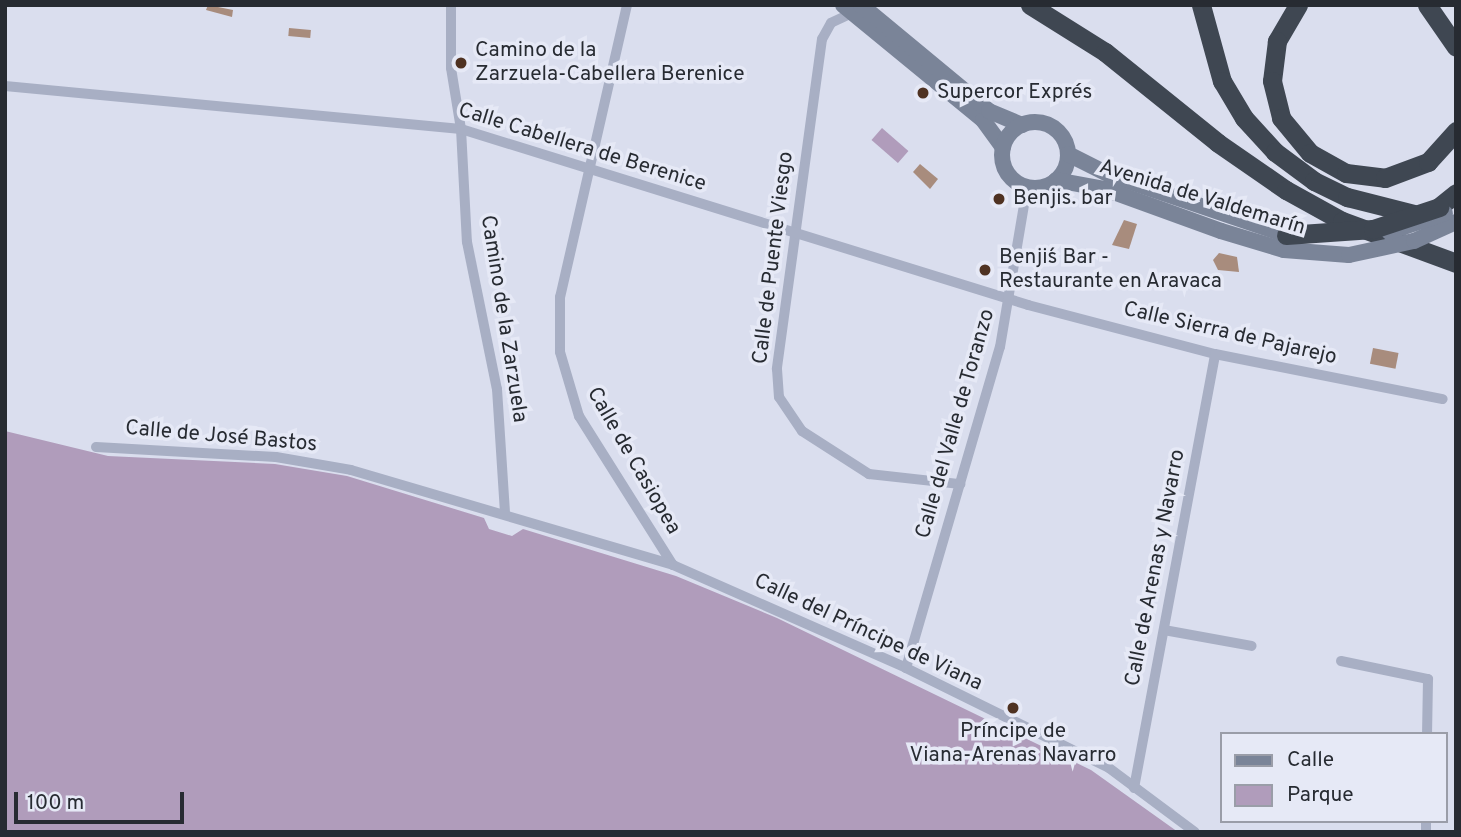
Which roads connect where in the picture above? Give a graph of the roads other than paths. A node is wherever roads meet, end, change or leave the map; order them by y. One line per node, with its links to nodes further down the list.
1 (451, 5): 13 (street, Camino de la Zarzuela)
2 (627, 5): 17 (street, Calle de Casiopea)
3 (1030, 5): 24 (highway)
4 (1201, 5): 21 (highway)
5 (1298, 5): 14 (highway)
6 (1427, 5): 10 (highway)
7 (1436, 5): 9 (highway)
8 (852, 8): 12 (main road); 15 (main road); 22 (street, Calle de Puente Viesgo)
9 (1456, 27)
10 (1456, 47)
11 (5, 86): 13 (street, Calle Cabellera de Berenice)
12 (1022, 125): 15 (main road); 16 (main road)
13 (461, 128): 17 (street, Calle Cabellera de Berenice); 30 (street, Camino de la Zarzuela)
14 (1456, 131)
15 (1003, 148): 19 (main road)
16 (1068, 154): 18 (main road); 23 (main road, Avenida de Valdemarín)
17 (588, 167): 22 (street, Calle Cabellera de Berenice); 31 (street, Calle de Casiopea)
18 (1056, 180): 19 (main road); 21 (main road, Avenida de Valdemarín, bridge)
19 (1027, 187): 25 (street, Calle del Valle de Toranzo)
20 (1456, 193): 21 (highway)
21 (1450, 215): 23 (highway, bridge)
22 (796, 233): 25 (street, Calle Cabellera de Berenice); 29 (street, Calle de Puente Viesgo)
23 (1286, 235)
24 (1456, 262)
25 (1010, 300): 26 (street, Calle Sierra de Pajarejo); 29 (street, Calle del Valle de Toranzo)
26 (1215, 354): 27 (street, Calle Sierra de Pajarejo); 32 (street, Calle de Arenas y Navarro)
27 (1443, 399)
28 (96, 447): 30 (street, Calle de José Bastos)
29 (960, 484): 35 (street, Calle del Valle de Toranzo)
30 (505, 513): 31 (street, Calle del Príncipe de Viana)
31 (673, 565): 35 (street, Calle del Príncipe de Viana)
32 (1164, 630): 33 (street); 37 (street, Calle de Arenas y Navarro)
33 (1252, 646)
34 (1341, 661): 36 (street)
35 (906, 668): 37 (street, Calle del Príncipe de Viana)
36 (1427, 732)
37 (1134, 788): 38 (street, Calle del Príncipe de Viana)
38 (1195, 832)

